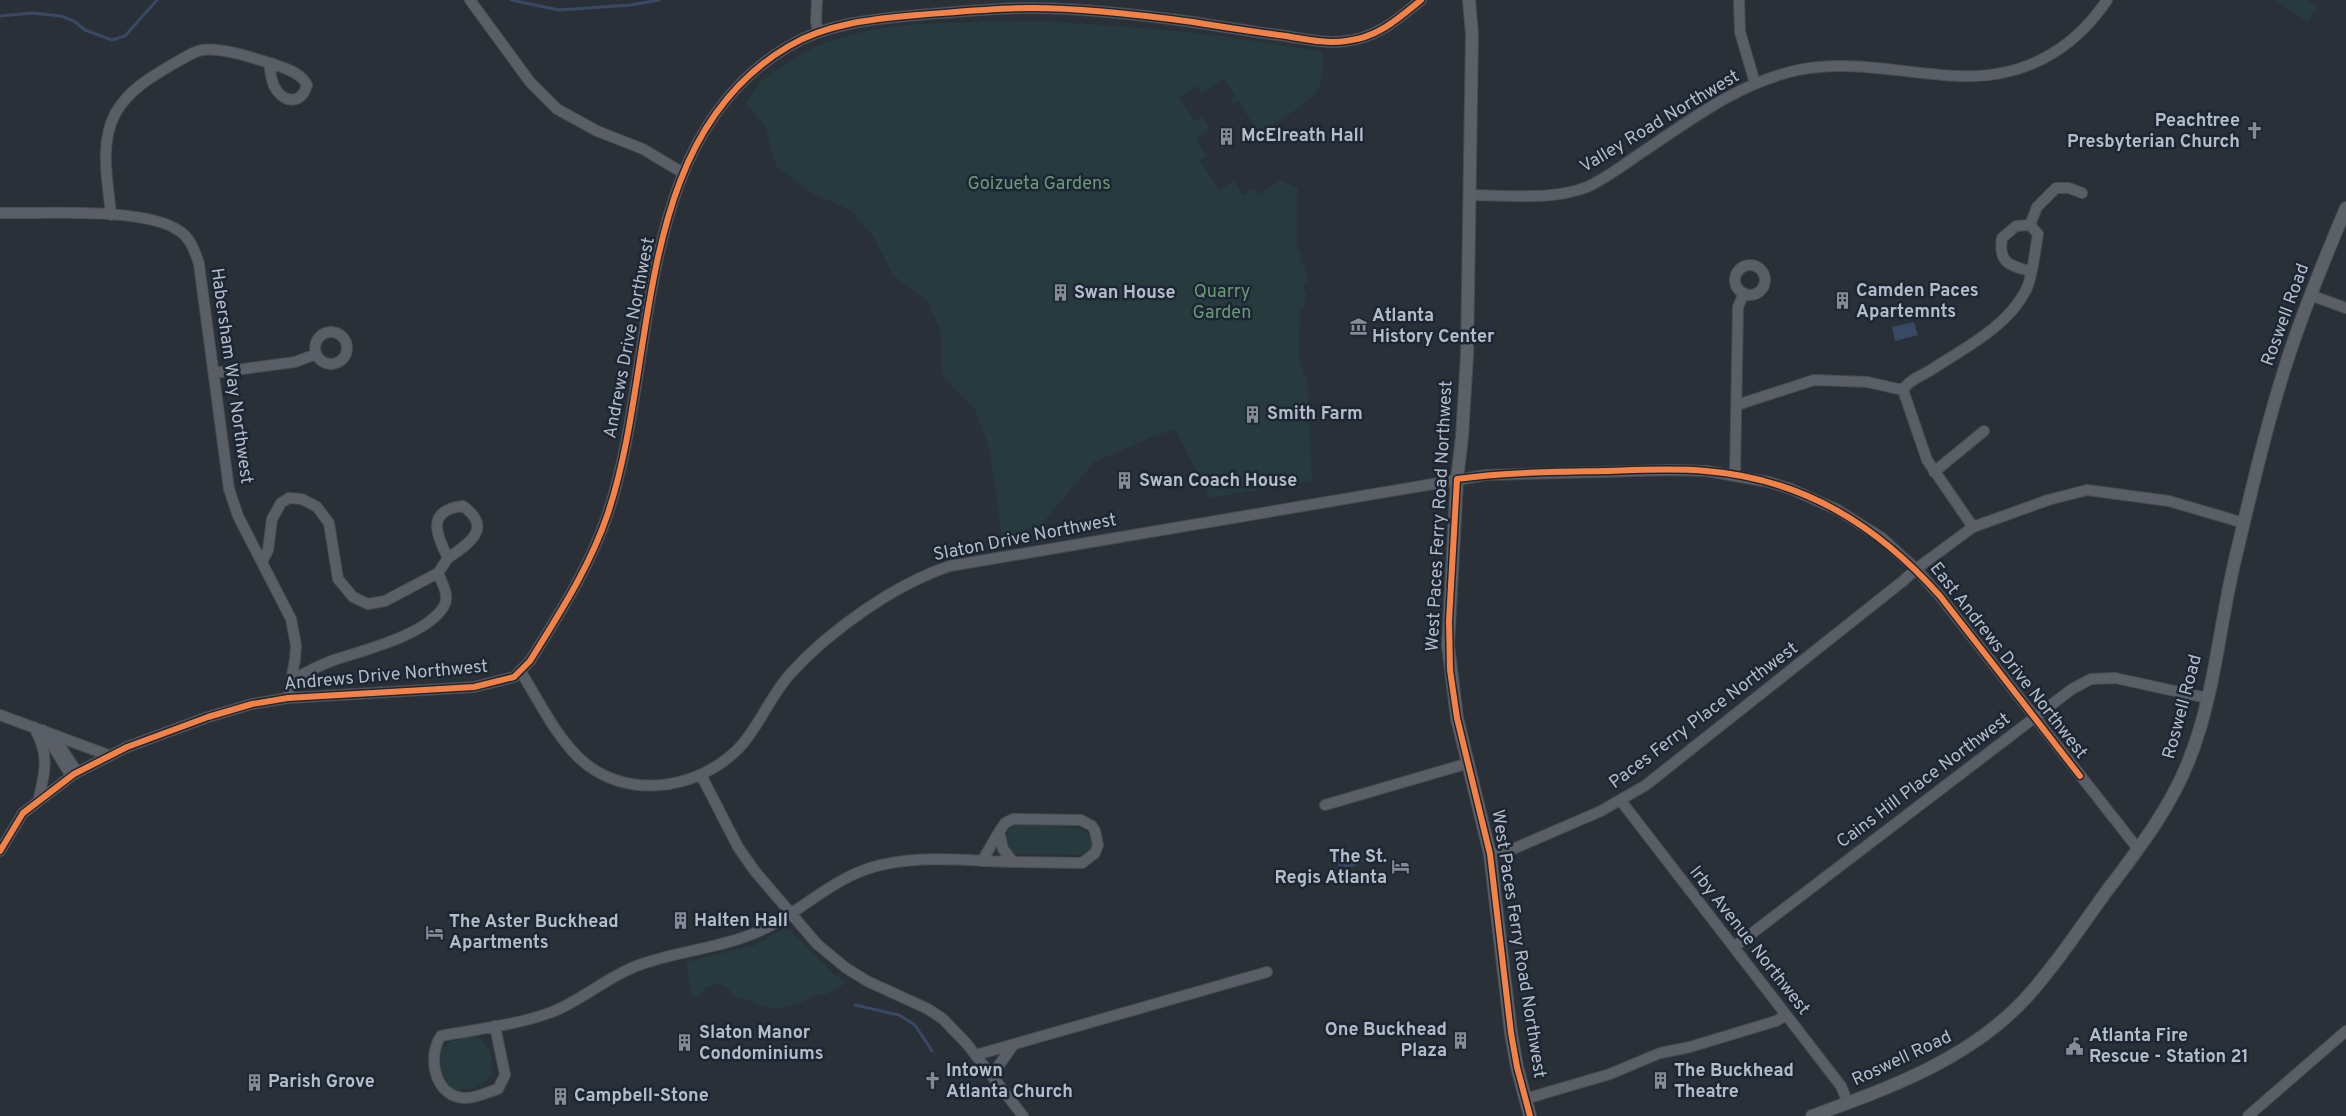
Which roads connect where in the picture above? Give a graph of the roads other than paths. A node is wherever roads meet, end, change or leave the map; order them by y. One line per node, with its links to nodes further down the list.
1 (470, 0): 10 (street)
2 (817, 0): 7 (street)
3 (1421, 0): 7 (street, Andrews Drive Northwest)
4 (1468, 0): 12 (main road, West Paces Ferry Road Northwest)
5 (1739, 0): 9 (street)
6 (2106, 0): 9 (street, Valley Road Northwest)
7 (818, 32): 10 (street, Andrews Drive Northwest)
8 (268, 63): 15 (street)
9 (1755, 83): 12 (street, Valley Road Northwest)
10 (683, 173): 35 (street, Andrews Drive Northwest)
11 (2082, 193): 16 (street)
12 (1470, 195): 28 (main road, West Paces Ferry Road Northwest)
13 (2346, 208): 19 (main road, Roswell Road)
14 (0, 213): 15 (street, Habersham Way Northwest)
15 (111, 215): 22 (street, Habersham Way Northwest)
16 (2030, 225): 17 (street); 17 (street)
17 (2030, 271): 23 (street)
18 (1744, 293): 24 (street)
19 (2310, 295): 20 (street); 29 (main road, Roswell Road)
20 (2346, 308)
21 (316, 354): 22 (street)
22 (214, 373): 32 (street, Habersham Way Northwest)
23 (1903, 390): 24 (street); 26 (street)
24 (1737, 405): 27 (street)
25 (1984, 430): 26 (street)
26 (1934, 472): 30 (street)
27 (1735, 475): 28 (street, East Andrews Drive Northwest); 33 (street, East Andrews Drive Northwest)
28 (1457, 479): 43 (main road, West Paces Ferry Road Northwest); 45 (street, Slaton Drive Northwest)
29 (2244, 523): 30 (street, Paces Ferry Place Northwest); 38 (main road, Roswell Road)
30 (1973, 528): 33 (street, Paces Ferry Place Northwest)
31 (448, 558): 31 (street); 34 (street)
32 (262, 562): 34 (street); 36 (street, Habersham Way Northwest)
33 (1916, 568): 40 (street, East Andrews Drive Northwest); 47 (street, Paces Ferry Place Northwest)
34 (438, 573): 36 (street)
35 (521, 672): 37 (street, Andrews Drive Northwest); 45 (street, Slaton Drive Northwest)
36 (292, 679): 37 (street, Habersham Way Northwest)
37 (288, 698): 42 (street, Andrews Drive Northwest)
38 (2207, 698): 40 (street, Cains Hill Place Northwest); 50 (main road, Roswell Road)
39 (0, 714): 41 (street)
40 (2034, 717): 50 (street, East Andrews Drive Northwest); 56 (street, Cains Hill Place Northwest)
41 (43, 730): 42 (street); 44 (street); 46 (street)
42 (108, 755): 44 (street, Andrews Drive Northwest)
43 (1469, 763): 48 (street); 52 (main road, West Paces Ferry Road Northwest)
44 (74, 774): 46 (street, Andrews Drive Northwest)
45 (701, 775): 55 (street)
46 (39, 798): 51 (street, Andrews Drive Northwest)
47 (1621, 801): 52 (street, Paces Ferry Place Northwest); 56 (street, Irby Avenue Northwest)
48 (1324, 805)
49 (999, 832): 53 (street); 54 (street); 54 (street)
50 (2138, 849): 65 (main road, Roswell Road)
51 (0, 852)
52 (1490, 854): 64 (main road, West Paces Ferry Road Northwest)
53 (982, 861): 54 (street); 55 (street)
54 (1013, 862)
55 (790, 913): 59 (street); 62 (street)
56 (1734, 947): 58 (street, Irby Avenue Northwest)
57 (1268, 972): 61 (street)
58 (1786, 1014): 64 (street); 65 (street, Irby Avenue Northwest)
59 (494, 1026): 59 (street)
60 (2346, 1031): 69 (street)
61 (1014, 1044): 62 (street); 63 (street)
62 (976, 1055): 63 (street)
63 (992, 1075): 66 (street)
64 (1525, 1099): 67 (main road, West Paces Ferry Road Northwest)
65 (1848, 1103): 68 (main road, Roswell Road)
66 (1024, 1116)
67 (1530, 1116)
68 (1812, 1116)
69 (2248, 1116)

